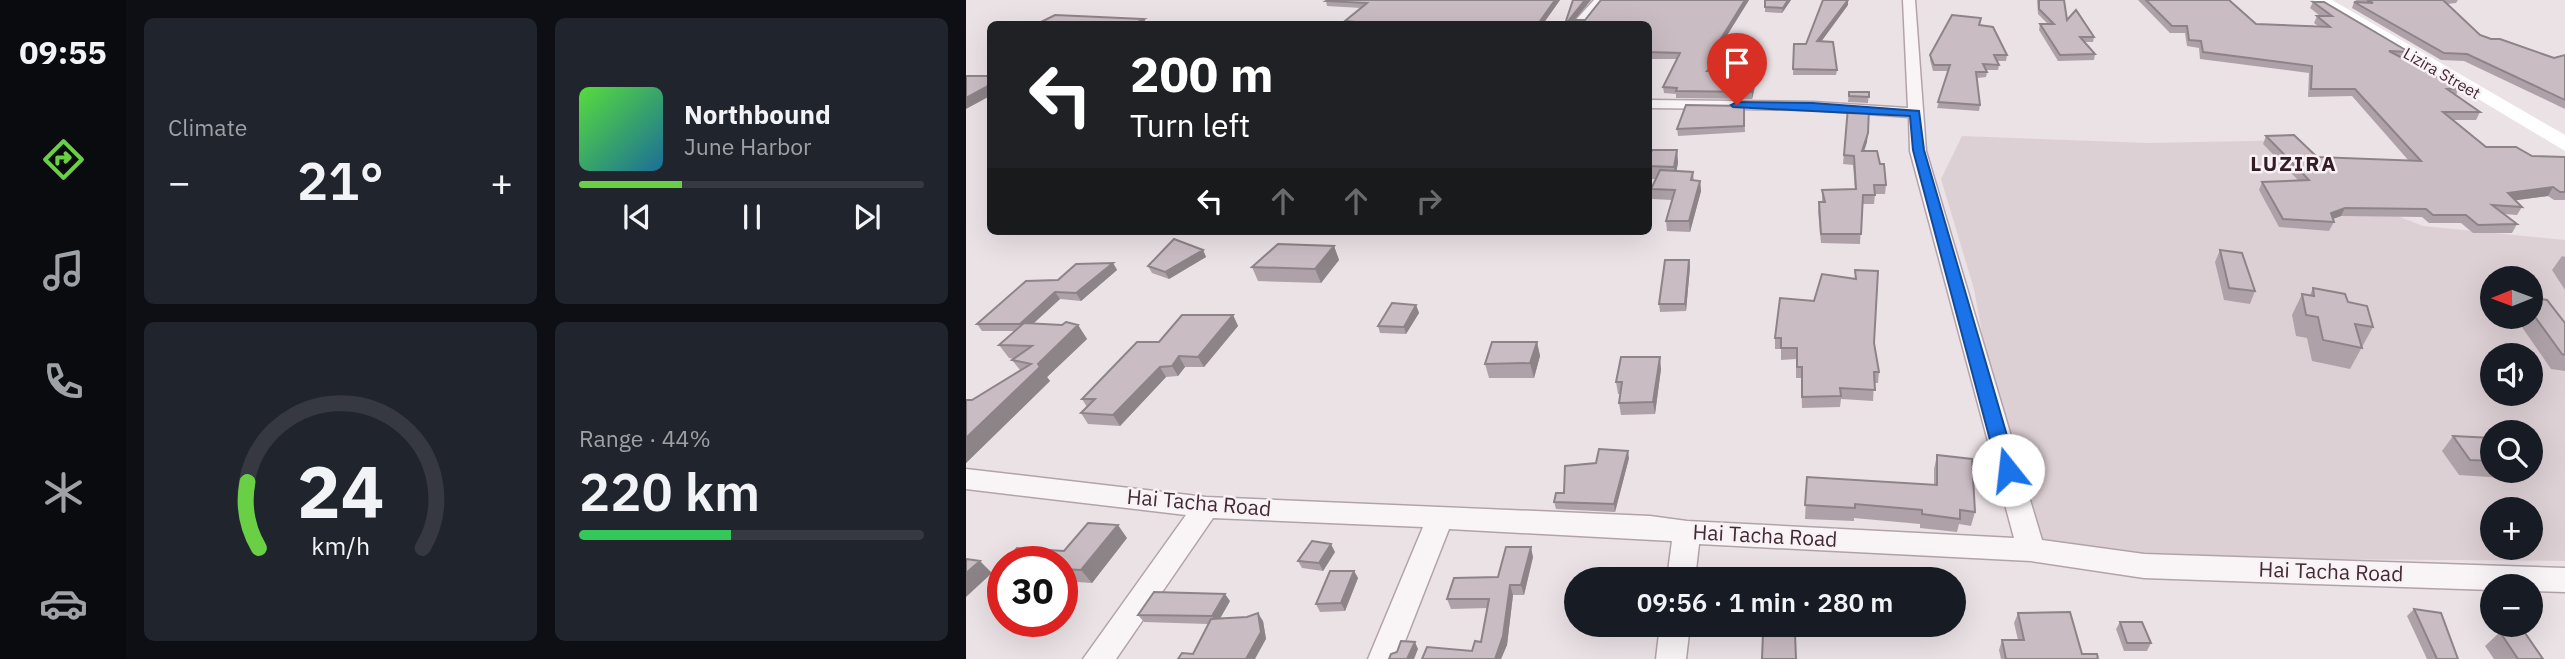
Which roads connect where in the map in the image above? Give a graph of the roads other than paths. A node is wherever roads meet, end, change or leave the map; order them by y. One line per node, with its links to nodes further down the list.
1 (1600, 0): 4 (street)
2 (1909, 0): 6 (street)
3 (2321, 0): 7 (street, Lizira Street)
4 (1581, 21)
5 (1652, 104): 6 (street)
6 (1915, 113): 12 (street)
7 (2565, 144)
8 (967, 480): 9 (street, Hai Tacha Road)
9 (1206, 507): 10 (street, Hai Tacha Road); 16 (street)
10 (1440, 518): 11 (street, Hai Tacha Road); 17 (street)
11 (1686, 531): 12 (street, Hai Tacha Road); 13 (street)
12 (2031, 550): 14 (street, Hai Tacha Road)
13 (1682, 567)
14 (2565, 580)
15 (1674, 637): 18 (street)
16 (1098, 659)
17 (1383, 659)
18 (1671, 659)

